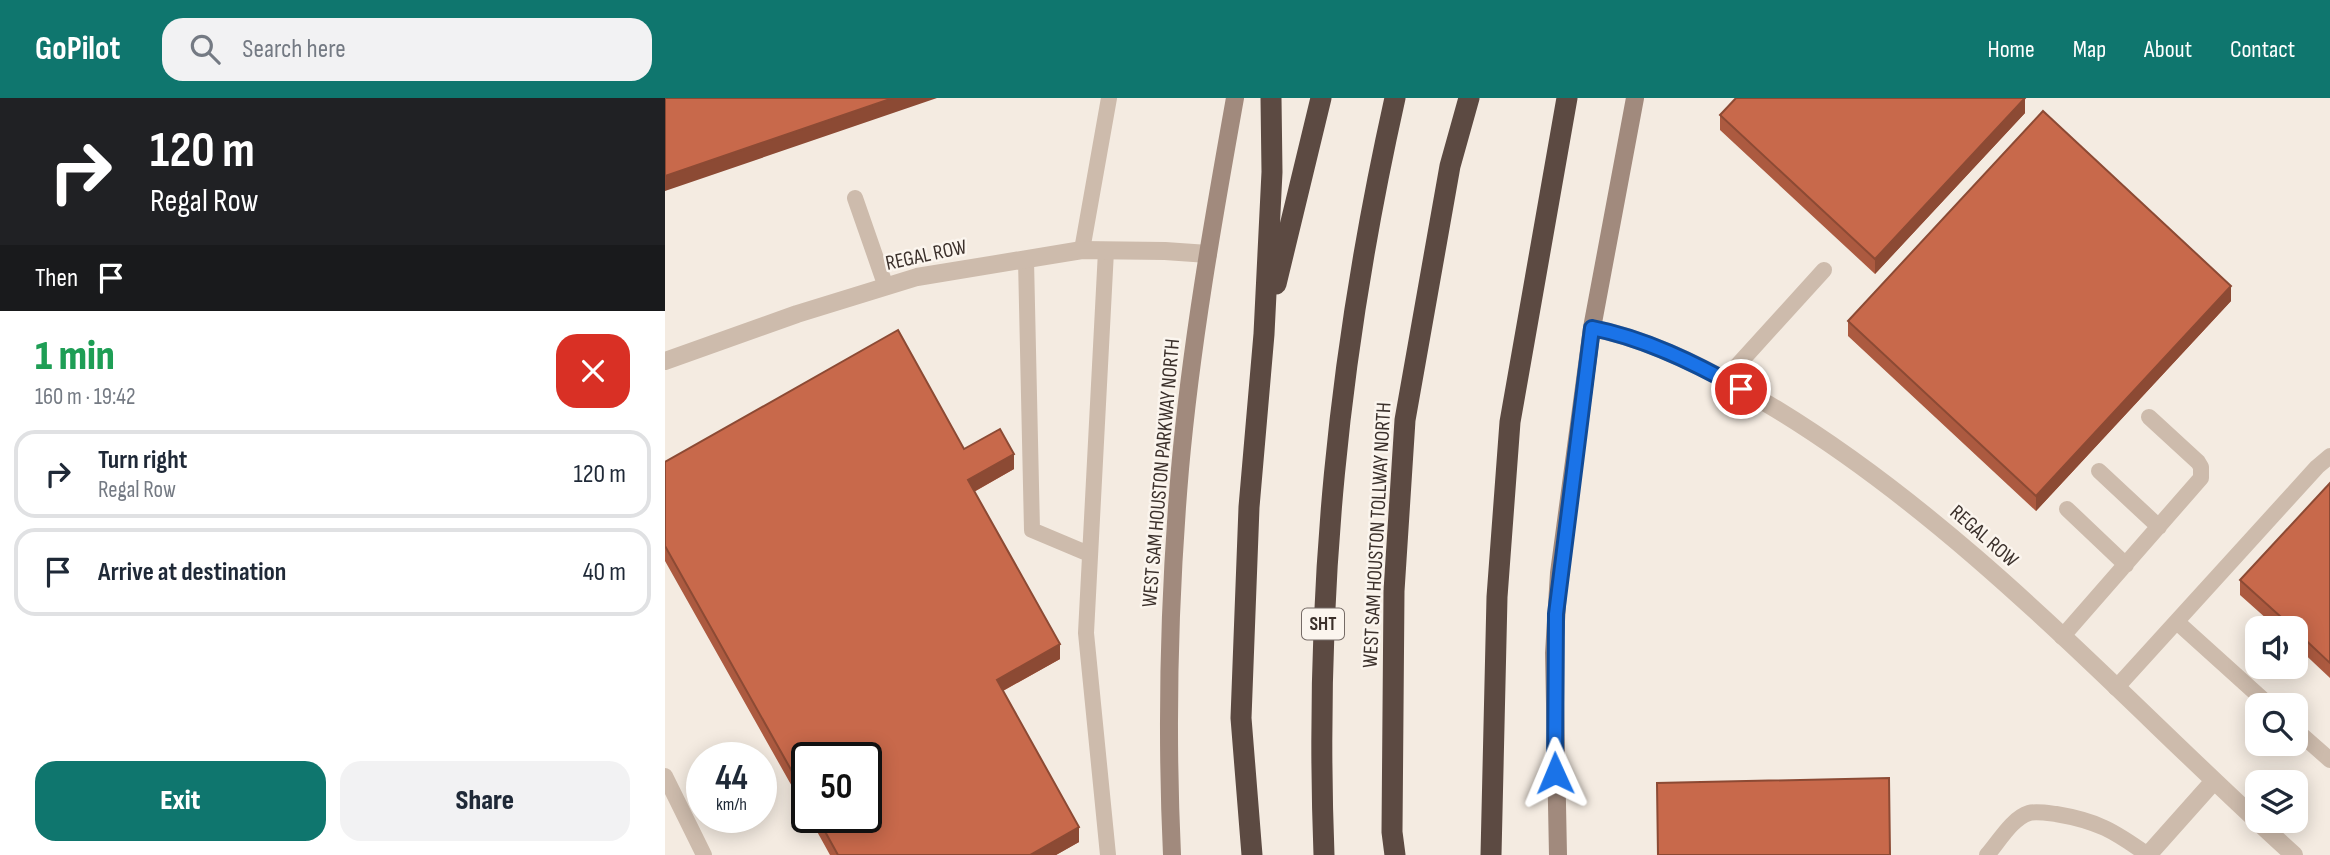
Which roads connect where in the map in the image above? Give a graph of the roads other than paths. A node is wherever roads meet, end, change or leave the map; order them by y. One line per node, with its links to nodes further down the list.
1 (1109, 98): 10 (lane)
2 (1235, 98): 12 (main road, WEST SAM HOUSTON PARKWAY NORTH)
3 (1271, 98): 17 (highway)
4 (1321, 98): 17 (highway)
5 (1395, 98): 39 (highway, WEST SAM HOUSTON TOLLWAY NORTH / SHT)
6 (1469, 98): 40 (highway, WEST SAM HOUSTON TOLLWAY NORTH)
7 (1570, 98): 41 (highway)
8 (1635, 98): 16 (main road)
9 (855, 198): 15 (lane)
10 (1081, 250): 11 (street, REGAL ROW); 13 (street, REGAL ROW)
11 (1106, 251): 12 (street, REGAL ROW); 25 (lane)
12 (1207, 254): 37 (main road, WEST SAM HOUSTON PARKWAY NORTH)
13 (1026, 260): 15 (street, REGAL ROW); 25 (lane)
14 (1824, 270): 19 (lane)
15 (886, 287): 18 (street, REGAL ROW)
16 (1592, 328): 19 (street, REGAL ROW); 42 (main road)
17 (1264, 334): 38 (highway)
18 (665, 361)
19 (1725, 379): 28 (street, REGAL ROW)
20 (2150, 417): 24 (lane)
21 (2330, 456): 27 (lane)
22 (2099, 471): 24 (lane)
23 (2067, 509): 26 (lane)
24 (2159, 527): 26 (lane)
25 (1090, 554): 36 (lane)
26 (2126, 565): 28 (lane)
27 (2176, 622): 29 (lane); 30 (lane)
28 (2063, 637): 29 (street, REGAL ROW)
29 (2116, 688): 34 (street, REGAL ROW)
30 (2256, 693)
31 (2308, 741): 32 (lane)
32 (2330, 761)
33 (665, 776): 35 (lane)
34 (2213, 782): 44 (street); 45 (street, REGAL ROW)
35 (704, 855)
36 (1108, 855)
37 (1172, 855)
38 (1252, 855)
39 (1324, 855)
40 (1395, 855)
41 (1491, 855)
42 (1558, 855)
43 (1987, 855): 44 (lane)
44 (2148, 855)
45 (2294, 855)

